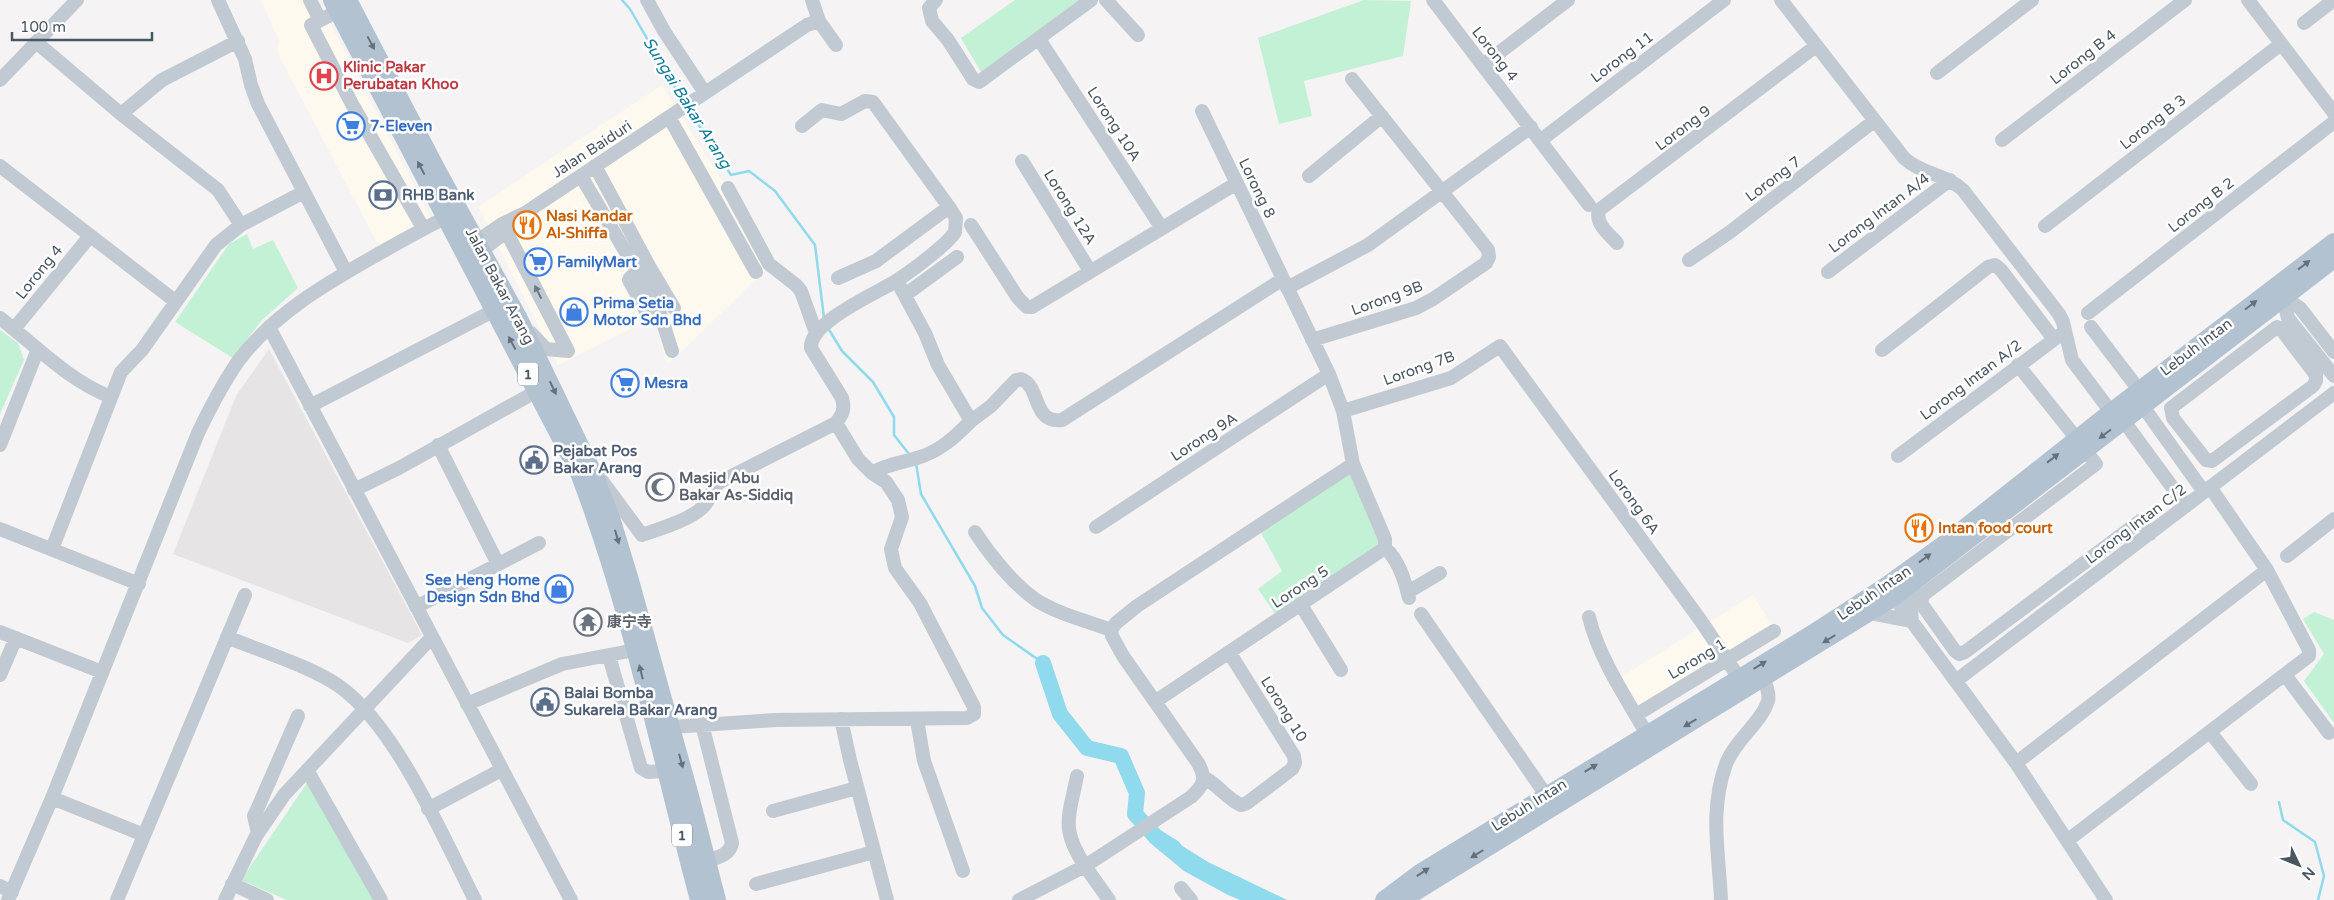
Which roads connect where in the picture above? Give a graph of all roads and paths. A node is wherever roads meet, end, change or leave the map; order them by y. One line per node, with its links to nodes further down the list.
1 (77, 0): 24 (street)
2 (218, 0): 23 (street)
3 (310, 0): 19 (street)
4 (647, 0): 32 (street)
5 (812, 0): 18 (street)
6 (936, 0): 22 (street)
7 (1091, 0): 22 (street)
8 (1106, 0): 21 (street)
9 (1433, 0): 28 (street, Lorong 4)
10 (1568, 0): 28 (street)
11 (1724, 0): 42 (street, Lorong 11)
12 (1781, 0): 27 (street)
13 (2032, 0): 29 (street)
14 (2185, 0): 43 (street, Lorong B 4)
15 (2248, 0): 25 (street)
16 (2334, 0): 20 (street)
17 (340, 4): 19 (street); 57 (main road, Jalan Bakar Arang / 1, one-way to 17); 67 (main road, Jalan Bakar Arang / 1, one-way to 67)
18 (819, 21): 26 (street); 32 (street, Jalan Baiduri)
19 (316, 23): 62 (street)
20 (2304, 23)
21 (1138, 35)
22 (1039, 38): 61 (street, Lorong 10A)
23 (238, 41): 35 (street); 53 (street)
24 (36, 42): 31 (street); 35 (street)
25 (2281, 44): 34 (street); 60 (street, Lorong B 3)
26 (836, 45)
27 (1816, 46): 38 (street); 66 (street, Lorong 9)
28 (1483, 65): 41 (street, Lorong 4)
29 (1937, 73)
30 (1352, 79): 37 (street)
31 (0, 80)
32 (700, 97): 36 (street, Jalan Baiduri)
33 (1202, 111): 50 (street, Lorong 8)
34 (2334, 113)
35 (121, 114): 58 (street)
36 (674, 114): 46 (street, Jalan Baiduri); 74 (street)
37 (1382, 116): 48 (street); 52 (street)
38 (1874, 122): 49 (street); 70 (street, Lorong 7)
39 (2334, 122): 85 (street, Lorong B 2)
40 (802, 126): 55 (street)
41 (1531, 127): 42 (street, Lorong 4); 52 (street)
42 (1541, 140): 54 (street, Lorong 4)
43 (2002, 140)
44 (1022, 160): 72 (street, Lorong 12A)
45 (0, 166): 64 (street)
46 (595, 166): 47 (street, Jalan Baiduri); 71 (street)
47 (581, 176): 56 (street, Jalan Baiduri); 71 (street)
48 (1309, 176)
49 (1950, 180): 75 (street, Lorong Intan A/4); 93 (street)
50 (1237, 183): 61 (street); 78 (street, Lorong 8)
51 (728, 188): 92 (street)
52 (1441, 190): 78 (street); 94 (street, Lorong 9B)
53 (304, 192): 58 (street); 73 (street)
54 (1589, 205)
55 (949, 207): 76 (street); 77 (street)
56 (525, 213): 63 (street, Jalan Baiduri); 67 (street, Jalan Baiduri)
57 (447, 217): 62 (street); 84 (main road, Jalan Bakar Arang / 1)
58 (241, 225): 81 (street)
59 (971, 225): 72 (street)
60 (2045, 226)
61 (1161, 227): 72 (street)
62 (423, 228): 73 (street)
63 (507, 232): 67 (street, Jalan Baiduri); 86 (street, one-way to 63)
64 (90, 236): 81 (street); 91 (street, Lorong 4)
65 (2334, 242): 79 (main road, Lebuh Intan, one-way to 65)
66 (1617, 243)
67 (479, 247): 86 (main road, Jalan Bakar Arang / 1)
68 (957, 256): 80 (street)
69 (2334, 259): 79 (main road, Lebuh Intan)
70 (1690, 260)
71 (643, 269): 82 (street); 99 (street)
72 (1090, 271)
73 (346, 272): 89 (street)
74 (756, 272)
75 (1828, 272)
76 (838, 278)
77 (897, 281): 80 (street); 92 (street)
78 (1285, 284): 94 (street, Lorong 8); 111 (street)
79 (2279, 293): 83 (street); 88 (street); 107 (main road, Lebuh Intan)
80 (905, 295): 111 (street)
81 (175, 301): 106 (street)
82 (674, 308)
83 (2300, 308): 88 (street); 100 (street)
84 (495, 310): 104 (main road, Jalan Bakar Arang / 1, one-way to 84); 108 (street)
85 (2088, 313)
86 (518, 317): 119 (main road, Jalan Bakar Arang / 1, one-way to 119)
87 (0, 318): 91 (street)
88 (2288, 318): 96 (street)
89 (269, 327): 108 (street); 140 (street)
90 (2091, 327): 107 (street)
91 (14, 329): 97 (street)
92 (819, 331): 112 (street)
93 (2059, 335): 98 (street); 101 (street, Lorong Intan A/2); 110 (street)
94 (1312, 340): 102 (street, Lorong 8)
95 (1500, 346): 109 (street, Lorong 7B); 160 (street, Lorong 6A)
96 (2304, 348): 103 (street); 113 (street); 113 (street)
97 (38, 349): 106 (street); 114 (street)
98 (1882, 350)
99 (672, 351)
100 (2334, 352)
101 (2018, 365): 115 (street); 118 (street, Lorong Intan A/2)
102 (1329, 374): 109 (street, Lorong 8); 126 (street, Lorong 9A)
103 (2334, 376)
104 (537, 391): 116 (street); 157 (main road, Jalan Bakar Arang / 1)
105 (2334, 393): 123 (street, Lorong Intan C/2)
106 (111, 397): 134 (street)
107 (2141, 398): 110 (main road, Lebuh Intan); 117 (street)
108 (310, 406): 122 (street)
109 (1343, 411): 120 (street, Lorong 8)
110 (2117, 416): 115 (main road, Lebuh Intan); 124 (street)
111 (971, 421): 121 (street)
112 (836, 423): 119 (street); 121 (street)
113 (2186, 436): 117 (street)
114 (1, 438)
115 (2080, 444): 130 (main road, Lebuh Intan, one-way to 115); 132 (main road, Lebuh Intan)
116 (438, 445): 122 (street); 136 (street)
117 (2172, 447): 123 (street)
118 (1898, 456)
119 (590, 464): 176 (main road, Jalan Bakar Arang / 1, one-way to 176)
120 (1353, 464): 133 (street); 151 (street)
121 (872, 473): 174 (street)
122 (354, 490): 144 (street)
123 (2207, 490): 124 (street, Lorong Intan C/2); 137 (street)
124 (2186, 506): 129 (street, Lorong Intan C/2)
125 (2334, 519): 135 (street)
126 (1096, 527)
127 (0, 529): 134 (street)
128 (975, 532): 151 (street)
129 (2150, 534): 145 (street); 149 (street, Lorong Intan C/2)
130 (1947, 542): 132 (main road); 141 (main road, Lebuh Intan, one-way to 130)
131 (539, 543): 136 (street)
132 (1978, 544): 139 (main road, Lebuh Intan); 145 (street)
133 (1385, 548): 138 (street); 143 (street, Lorong 5)
134 (52, 550): 140 (street)
135 (2287, 556)
136 (498, 564): 144 (street)
137 (2267, 570): 163 (street); 180 (street)
138 (1440, 573)
139 (1914, 582): 141 (main road, Lebuh Intan); 150 (street)
140 (139, 584): 162 (street)
141 (1890, 592): 146 (main road, Lebuh Intan); 150 (street); 165 (main road, Lebuh Intan, one-way to 141)
142 (245, 595): 154 (street)
143 (1301, 605): 158 (street, Lorong 5); 161 (street)
144 (416, 607): 156 (street)
145 (2026, 608): 149 (street)
146 (1870, 613): 150 (street); 166 (main road, Lebuh Intan, one-way to 166)
147 (1422, 614): 188 (street)
148 (1589, 617): 171 (street)
149 (2036, 620): 167 (street, Lorong Intan C/2)
150 (1912, 621): 167 (street)
151 (1111, 630): 168 (street)
152 (1774, 631): 160 (street, Lorong 1)
153 (0, 632): 155 (street)
154 (227, 637): 170 (street); 193 (street)
155 (16, 638): 162 (street); 164 (street)
156 (432, 638): 169 (street); 170 (street)
157 (635, 650): 159 (street); 183 (main road, Jalan Bakar Arang / 1, one-way to 157)
158 (1229, 652): 168 (street, Lorong 5); 185 (street, Lorong 10)
159 (609, 656): 169 (street); 183 (street)
160 (1728, 659): 165 (street, Lorong 6A); 171 (street, Lorong 1)
161 (1341, 670)
162 (102, 672): 189 (street)
163 (2285, 675): 177 (street); 178 (street)
164 (0, 676)
165 (1739, 678): 179 (main road, Lebuh Intan)
166 (1764, 679): 216 (main road, Lebuh Intan, one-way to 216); 217 (street)
167 (1957, 680): 180 (street)
168 (1156, 701): 185 (street)
169 (467, 704): 182 (street)
170 (364, 710): 181 (street); 190 (street)
171 (1636, 715): 179 (street)
172 (298, 716): 192 (street)
173 (841, 719): 174 (street); 175 (street); 187 (street)
174 (917, 720): 198 (street)
175 (702, 724): 176 (street); 196 (street)
176 (672, 727): 196 (main road, Jalan Bakar Arang / 1, one-way to 196)
177 (2210, 732): 186 (street); 194 (street)
178 (2329, 733)
179 (1647, 734): 188 (main road, Lebuh Intan, one-way to 179)
180 (2016, 763): 194 (street)
181 (307, 770): 192 (street); 206 (street)
182 (501, 770): 190 (street); 208 (street)
183 (666, 771): 209 (main road, Jalan Bakar Arang / 1)
184 (1077, 776): 197 (street)
185 (1205, 778): 197 (street)
186 (2251, 784)
187 (857, 788): 191 (street); 195 (street)
188 (1546, 795): 215 (main road, Lebuh Intan, one-way to 188)
189 (52, 798): 193 (street); 202 (street)
190 (428, 809): 207 (street)
191 (773, 811)
192 (258, 833): 199 (street)
193 (144, 835): 203 (street)
194 (2068, 840): 218 (street)
195 (874, 852): 200 (street); 211 (street)
196 (707, 861): 210 (main road, Jalan Bakar Arang / 1)
197 (1085, 866): 212 (street); 213 (street)
198 (962, 870)
199 (232, 884): 204 (street); 205 (street)
200 (756, 884)
201 (1181, 888): 214 (street)
202 (7, 893)
203 (117, 900)
204 (225, 900)
205 (267, 900)
206 (381, 900)
207 (475, 900)
208 (571, 900)
209 (699, 900)
210 (717, 900)
211 (887, 900)
212 (1019, 900)
213 (1109, 900)
214 (1191, 900)
215 (1384, 900)
216 (1402, 900)
217 (1720, 900)
218 (2106, 900)

